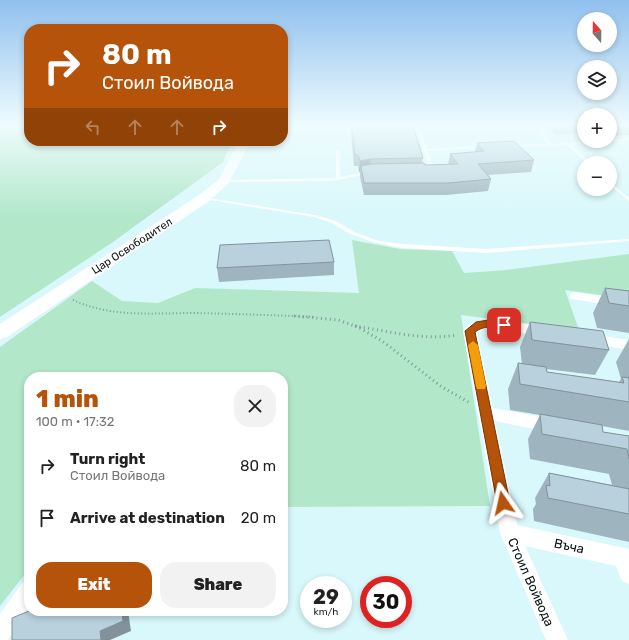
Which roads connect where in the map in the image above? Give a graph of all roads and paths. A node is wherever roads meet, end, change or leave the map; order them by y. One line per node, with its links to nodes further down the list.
1 (237, 156): 7 (main road, Цар Освободител)
2 (337, 156): 6 (lane)
3 (428, 156): 4 (lane)
4 (422, 172)
5 (370, 173): 6 (lane)
6 (338, 179): 7 (lane)
7 (224, 181): 9 (main road, Цар Освободител)
8 (617, 189): 10 (lane)
9 (204, 198): 11 (lane); 12 (main road, Цар Освободител)
10 (629, 200)
11 (629, 240)
12 (61, 293): 15 (path); 17 (main road, Цар Освободител)
13 (575, 296): 14 (street)
14 (629, 304)
15 (353, 326): 16 (path); 21 (path)
16 (470, 331): 18 (street); 21 (street, Стоил Войвода)
17 (0, 334)
18 (558, 334)
19 (574, 336): 20 (street)
20 (629, 345)
21 (487, 413): 22 (street); 23 (street, Стоил Войвода)
22 (569, 429)
23 (509, 533): 24 (street, Въча); 27 (street, Стоил Войвода)
24 (627, 564)
25 (24, 597): 26 (street)
26 (0, 632)
27 (557, 640)

